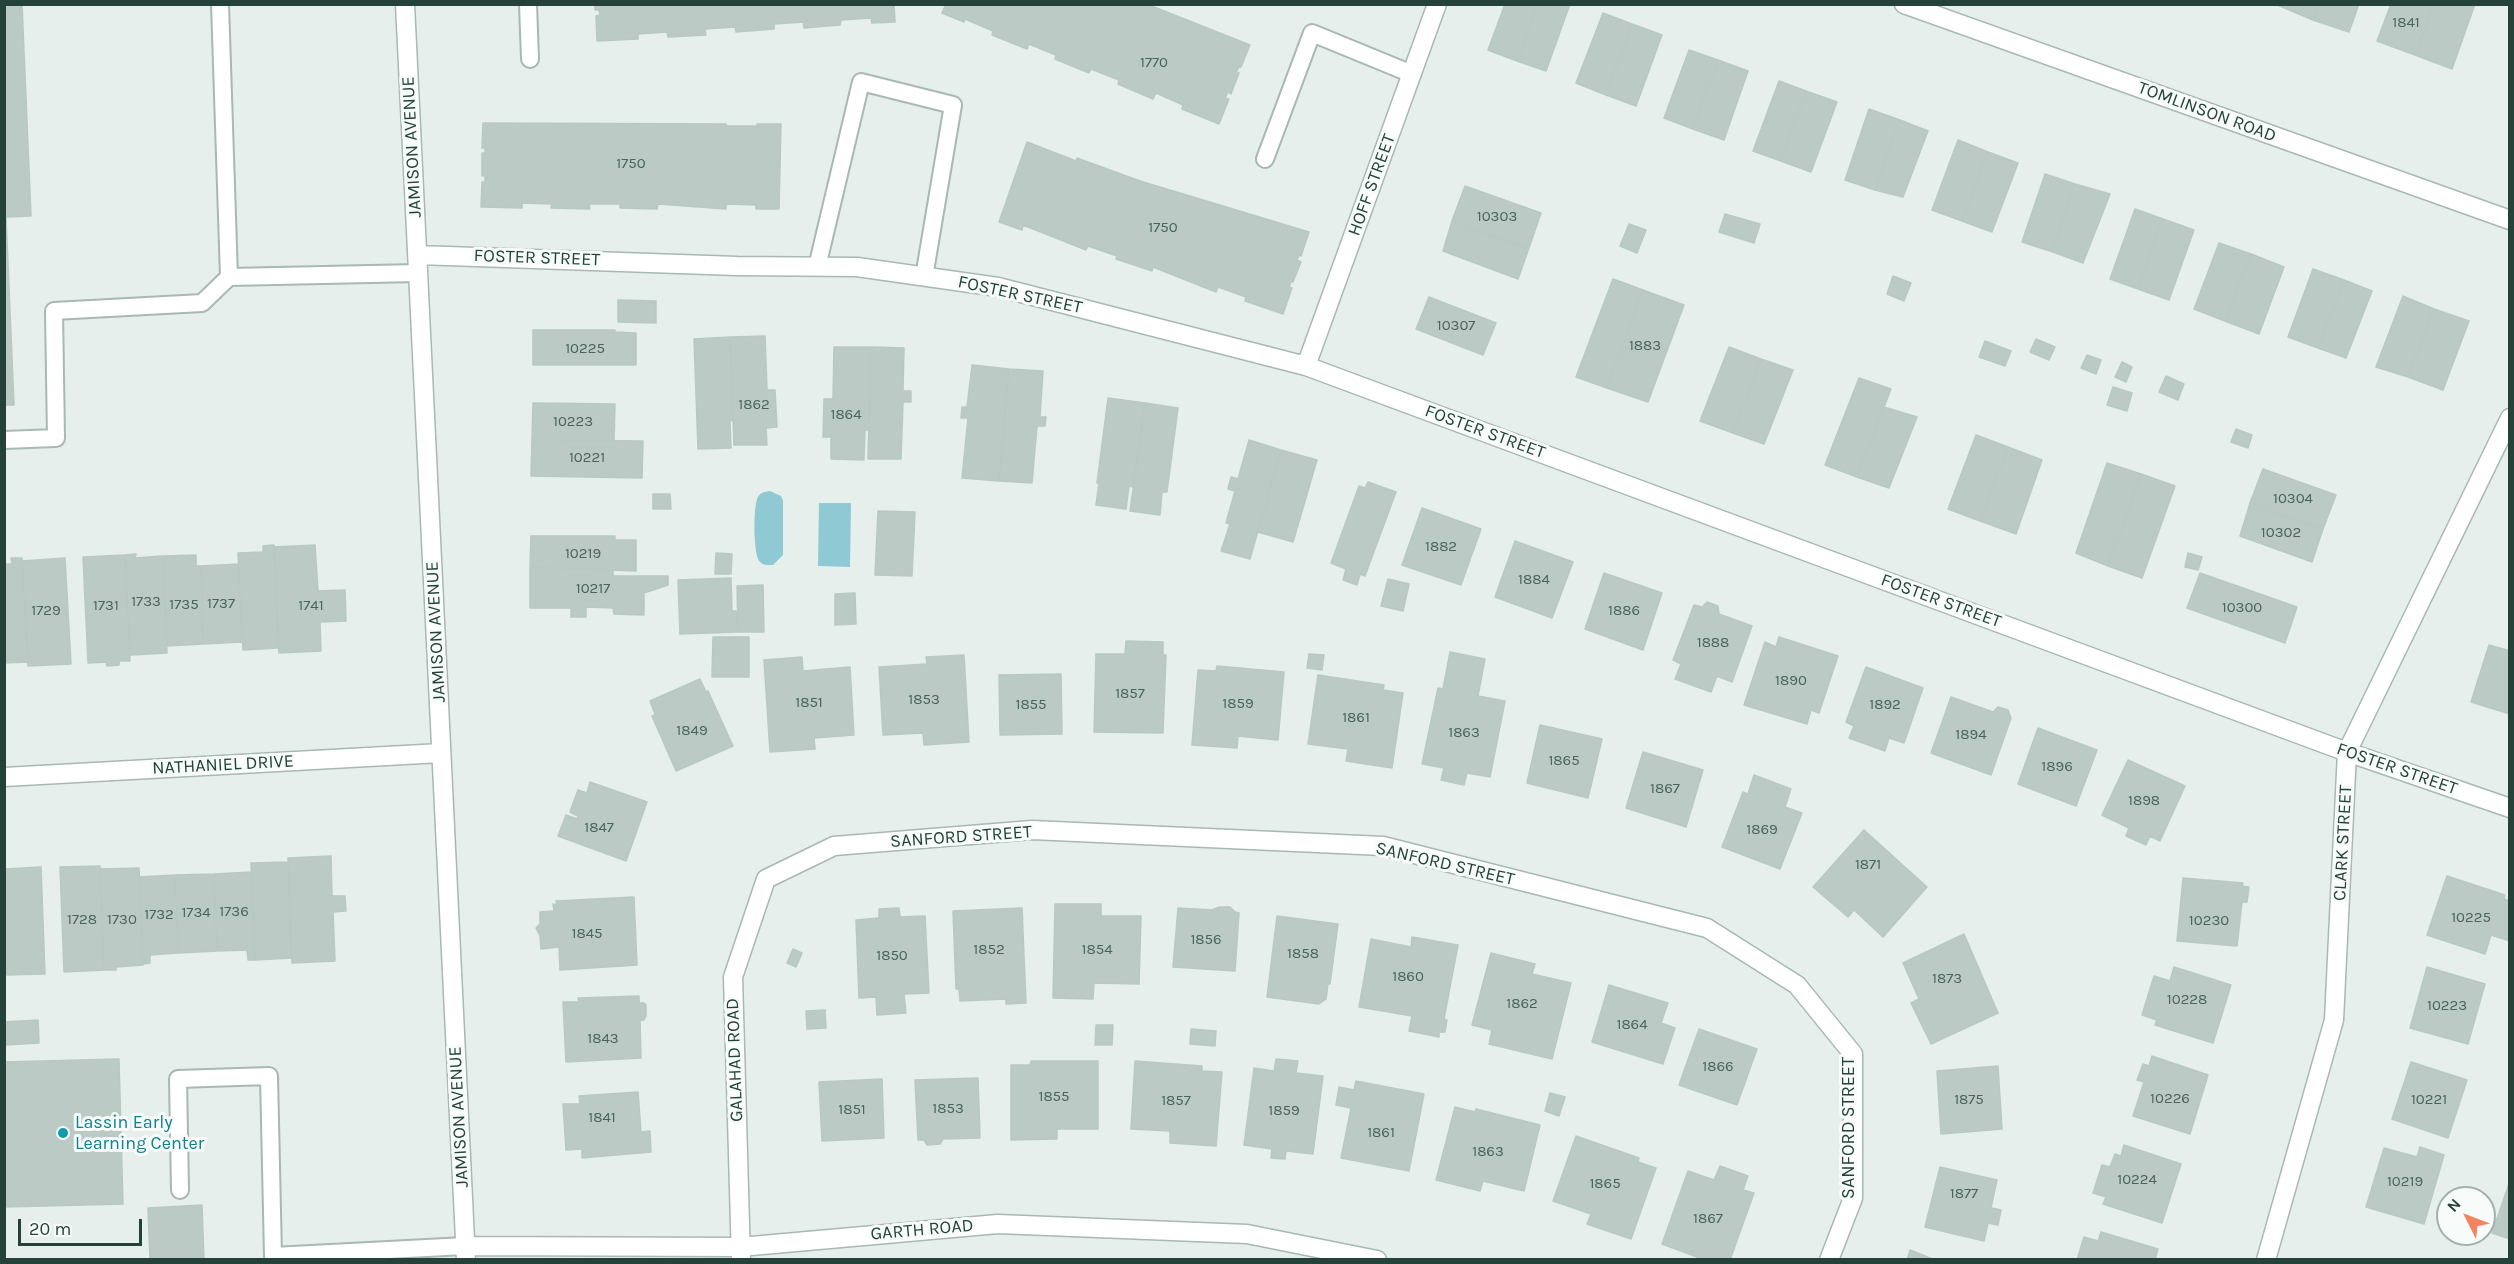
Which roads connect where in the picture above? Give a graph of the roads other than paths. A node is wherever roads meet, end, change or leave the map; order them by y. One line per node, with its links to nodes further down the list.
1 (220, 4): 12 (lane)
2 (405, 4): 10 (street, JAMISON AVENUE)
3 (528, 4): 6 (lane)
4 (1437, 4): 7 (street, HOFF STREET)
5 (1904, 4): 9 (street, TOMLINSON ROAD)
6 (530, 59)
7 (1412, 74): 8 (lane); 14 (street, HOFF STREET)
8 (1265, 159)
9 (2510, 220)
10 (418, 264): 11 (street, FOSTER STREET); 12 (lane); 18 (street, JAMISON AVENUE)
11 (817, 267): 13 (street, FOSTER STREET); 13 (lane)
12 (229, 277): 16 (lane)
13 (924, 277): 14 (street, FOSTER STREET)
14 (1306, 366): 17 (street, FOSTER STREET)
15 (2510, 418): 17 (street, CLARK STREET)
16 (4, 440)
17 (2347, 752): 20 (street, FOSTER STREET); 27 (street, CLARK STREET)
18 (441, 753): 19 (street, NATHANIEL DRIVE); 23 (street, JAMISON AVENUE)
19 (4, 777)
20 (2510, 808)
21 (778, 873): 24 (street, GALAHAD ROAD); 26 (street, SANFORD STREET)
22 (180, 1190): 23 (lane)
23 (466, 1253): 24 (street, GARTH ROAD)
24 (741, 1253): 25 (street, GARTH ROAD)
25 (1377, 1260)
26 (1829, 1260)
27 (2266, 1260)

